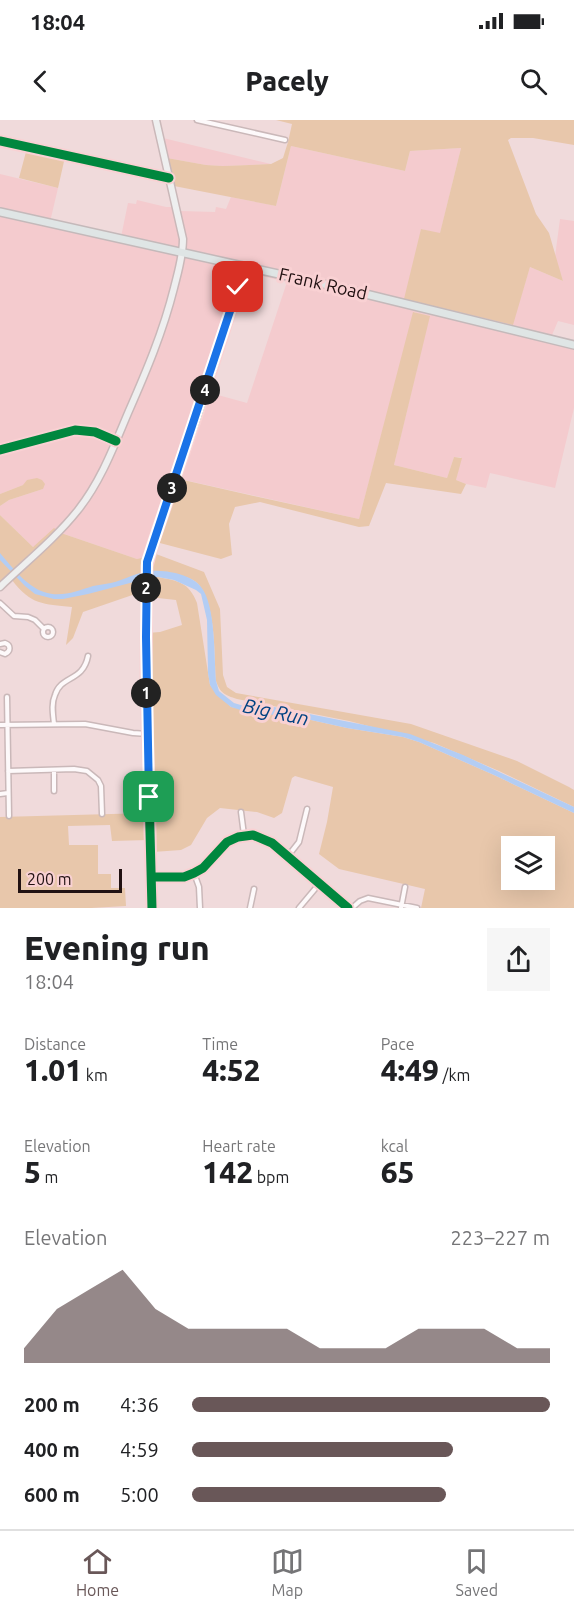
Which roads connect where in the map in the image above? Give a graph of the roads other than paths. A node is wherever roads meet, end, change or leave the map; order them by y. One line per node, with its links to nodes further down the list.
1 (156, 120): 5 (main road)
2 (197, 120): 3 (street)
3 (285, 140)
4 (0, 141): 5 (street)
5 (169, 178): 7 (main road)
6 (0, 212): 7 (main road, Frank Road)
7 (183, 253): 8 (main road, Frank Road); 10 (main road)
8 (245, 267): 9 (main road, Frank Road); 22 (street)
9 (574, 345)
10 (116, 441): 11 (street); 12 (main road)
11 (0, 450)
12 (0, 587)
13 (0, 603): 14 (street)
14 (44, 629)
15 (0, 644): 16 (street)
16 (0, 652)
17 (88, 656): 19 (street)
18 (7, 697): 21 (street)
19 (54, 724): 21 (street); 22 (street)
20 (0, 725): 21 (street)
21 (8, 725): 24 (street)
22 (148, 734): 35 (street)
23 (54, 770): 24 (street); 25 (street); 30 (street)
24 (8, 771): 27 (street)
25 (54, 791)
26 (0, 794): 27 (street)
27 (8, 794): 31 (street)
28 (307, 809): 33 (street)
29 (241, 812): 32 (street)
30 (102, 814)
31 (9, 816)
32 (244, 836): 33 (street); 34 (street)
33 (288, 856): 36 (street)
34 (194, 873): 35 (street); 41 (street)
35 (152, 878): 40 (street)
36 (320, 884): 43 (street); 44 (street)
37 (405, 886): 39 (street)
38 (254, 890): 42 (street)
39 (401, 906): 44 (street); 45 (street)
40 (152, 908)
41 (200, 908)
42 (250, 908)
43 (299, 908)
44 (350, 908)
45 (417, 908)

